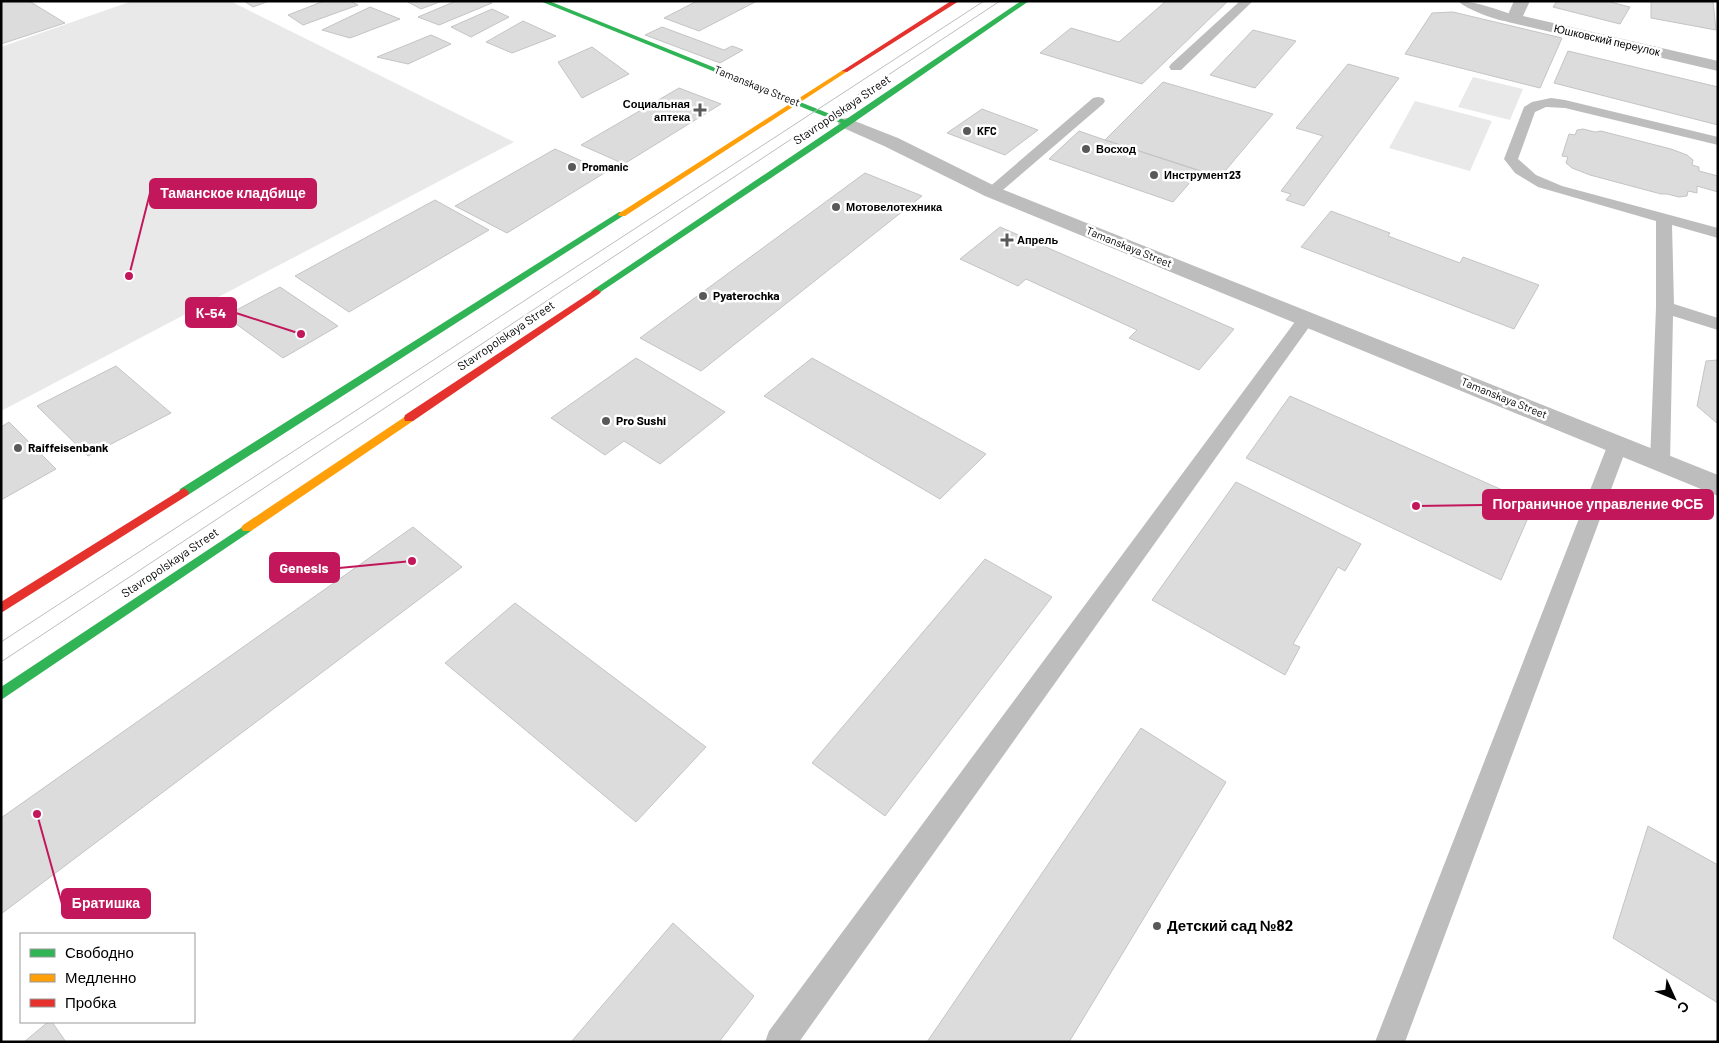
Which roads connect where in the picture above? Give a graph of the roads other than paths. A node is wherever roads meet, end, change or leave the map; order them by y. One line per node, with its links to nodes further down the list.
1 (543, 1): 11 (main road, Tamanskaya Street)
2 (956, 1): 11 (main road)
3 (1026, 1): 12 (main road, Stavropolskaya Street)
4 (1247, 1): 9 (lane)
5 (1464, 1): 7 (lane)
6 (1522, 1): 7 (street)
7 (1514, 19): 8 (street, Юшковский переулок)
8 (1718, 66)
9 (1176, 67)
10 (1098, 101): 14 (lane)
11 (797, 102): 12 (main road, Tamanskaya Street); 23 (main road)
12 (848, 124): 14 (street, Tamanskaya Street); 24 (main road, Stavropolskaya Street)
13 (1718, 141): 15 (lane)
14 (992, 192): 18 (street, Tamanskaya Street)
15 (1664, 218): 16 (lane); 17 (lane)
16 (1718, 233)
17 (1665, 307): 19 (lane); 21 (lane)
18 (1306, 319): 20 (street, Tamanskaya Street); 25 (lane)
19 (1718, 324)
20 (1618, 444): 21 (street, Tamanskaya Street); 26 (lane)
21 (1660, 462): 22 (street, Tamanskaya Street)
22 (1718, 486)
23 (1, 608)
24 (1, 694)
25 (780, 1042)
26 (1390, 1042)

